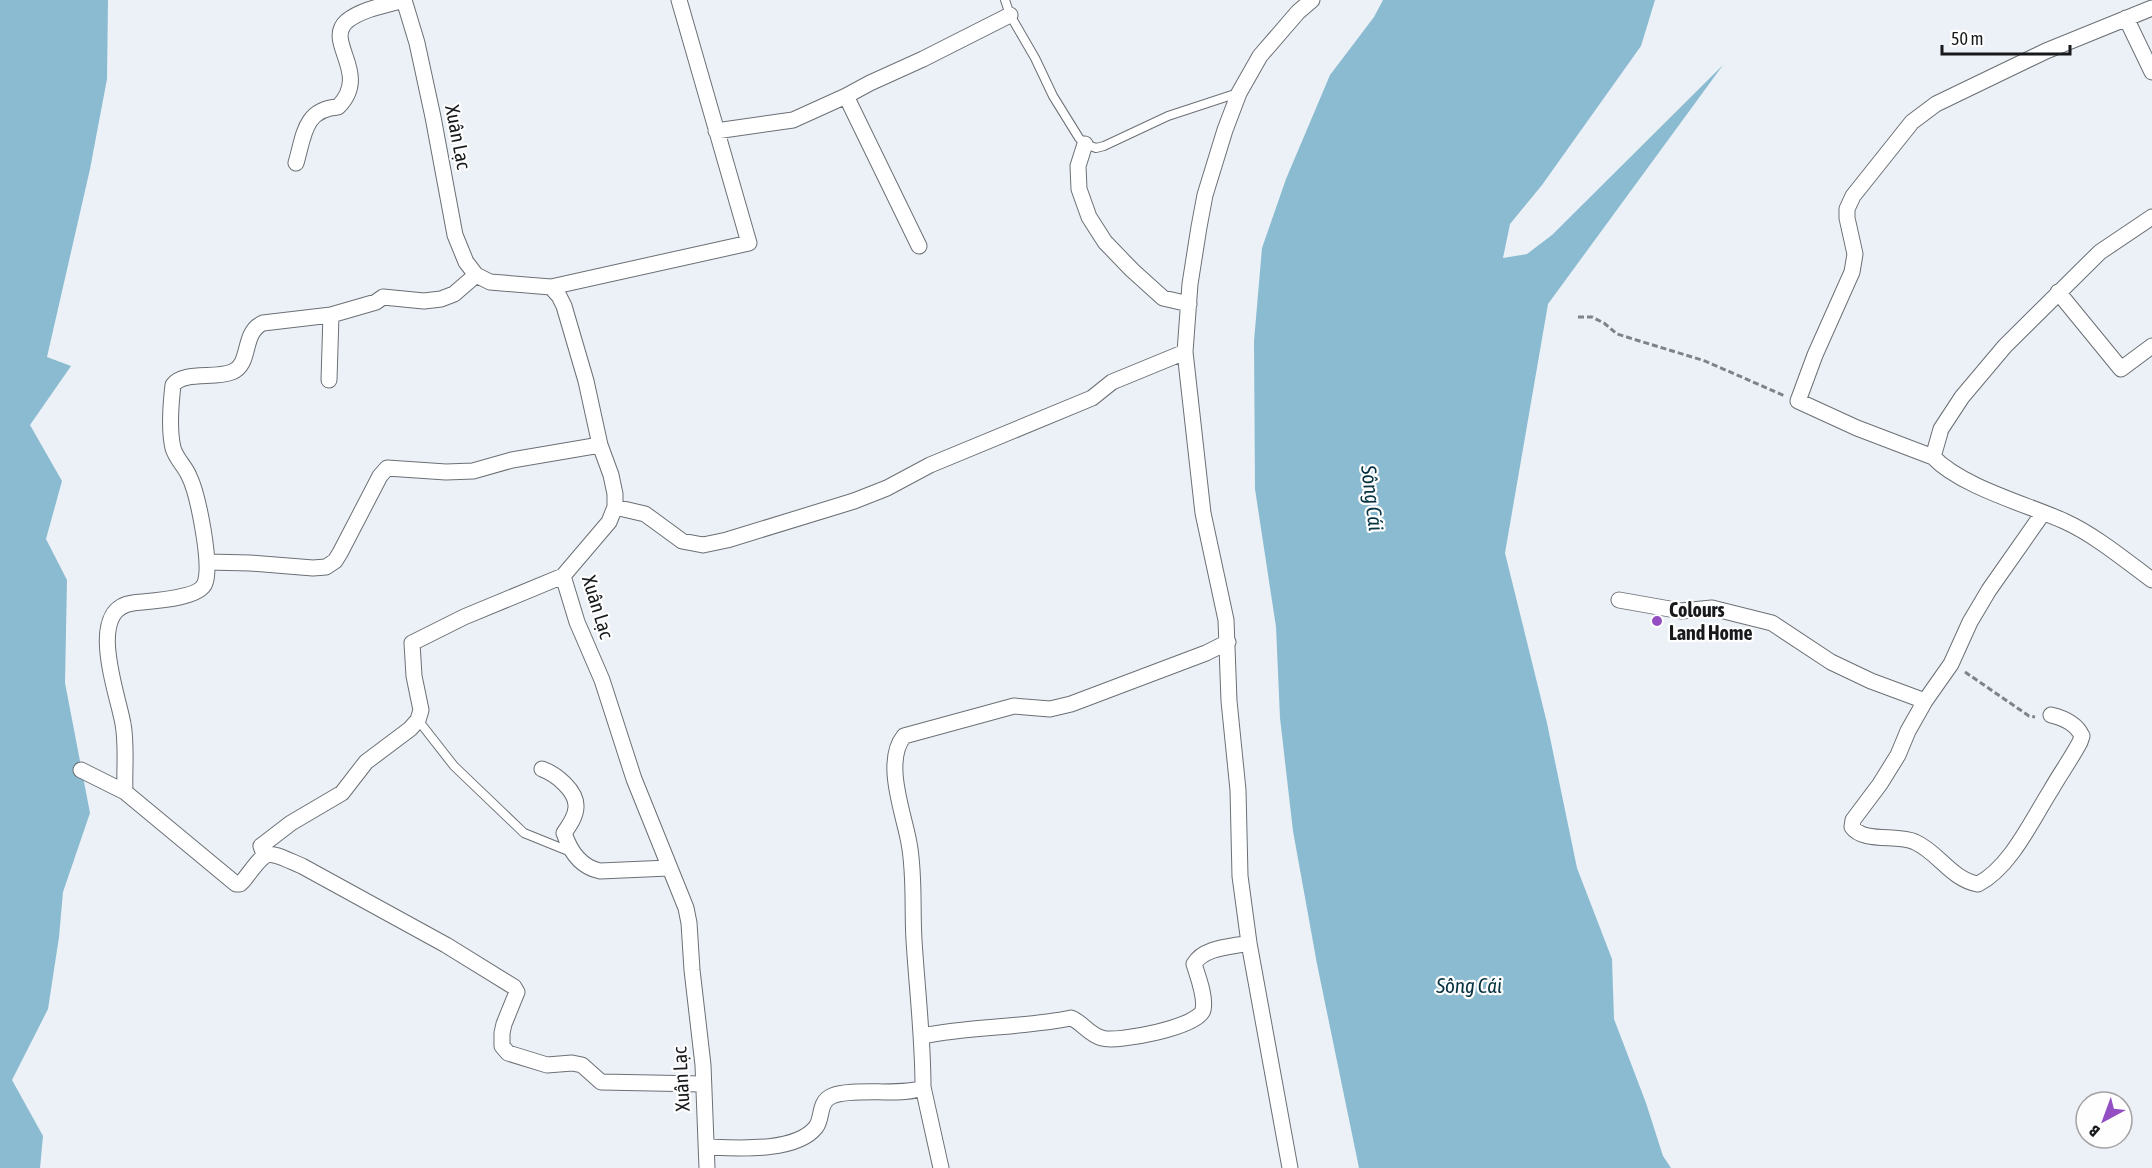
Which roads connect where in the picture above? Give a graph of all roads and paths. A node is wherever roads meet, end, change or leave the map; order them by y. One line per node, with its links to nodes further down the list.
1 (404, 0): 13 (street); 16 (street, Xuân Lạc)
2 (679, 0): 11 (street)
3 (1005, 0): 6 (lane)
4 (1312, 0): 9 (street)
5 (2152, 8): 7 (street)
6 (1011, 15): 10 (street); 12 (lane)
7 (2126, 18): 8 (street); 25 (street)
8 (2152, 72)
9 (1239, 93): 12 (lane); 19 (street)
10 (846, 96): 11 (street); 15 (street)
11 (716, 131): 17 (street)
12 (1085, 144): 19 (street)
13 (296, 163)
14 (2152, 217): 18 (street)
15 (919, 246)
16 (476, 275): 17 (street); 20 (street)
17 (551, 287): 26 (street)
18 (2058, 292): 22 (street); 27 (street)
19 (1189, 304): 23 (street)
20 (331, 315): 24 (street); 30 (street)
21 (1578, 317): 25 (path)
22 (2152, 346)
23 (1185, 352): 28 (street); 34 (street)
24 (329, 380)
25 (1798, 401): 27 (street)
26 (600, 445): 28 (street); 30 (street)
27 (1933, 456): 29 (street)
28 (615, 507): 31 (street, Xuân Lạc)
29 (2043, 513): 32 (street); 35 (street)
30 (208, 562): 41 (street)
31 (563, 576): 38 (street); 44 (street, Xuân Lạc)
32 (2152, 580)
33 (1619, 600): 36 (street)
34 (1228, 642): 45 (street); 46 (street)
35 (1951, 664): 36 (street); 37 (path)
36 (1925, 701): 37 (street)
37 (2051, 715)
38 (418, 720): 42 (lane); 43 (street)
39 (542, 769): 42 (street)
40 (81, 770): 41 (street)
41 (125, 792): 43 (street)
42 (572, 852): 44 (street)
43 (264, 855): 47 (street)
44 (669, 868): 47 (street, Xuân Lạc)
45 (1250, 943): 46 (street); 52 (street)
46 (922, 1036): 48 (street)
47 (702, 1084): 49 (street, Xuân Lạc)
48 (922, 1087): 49 (street); 51 (street)
49 (706, 1147): 50 (street, Xuân Lạc)
50 (706, 1168)
51 (941, 1168)
52 (1290, 1168)

